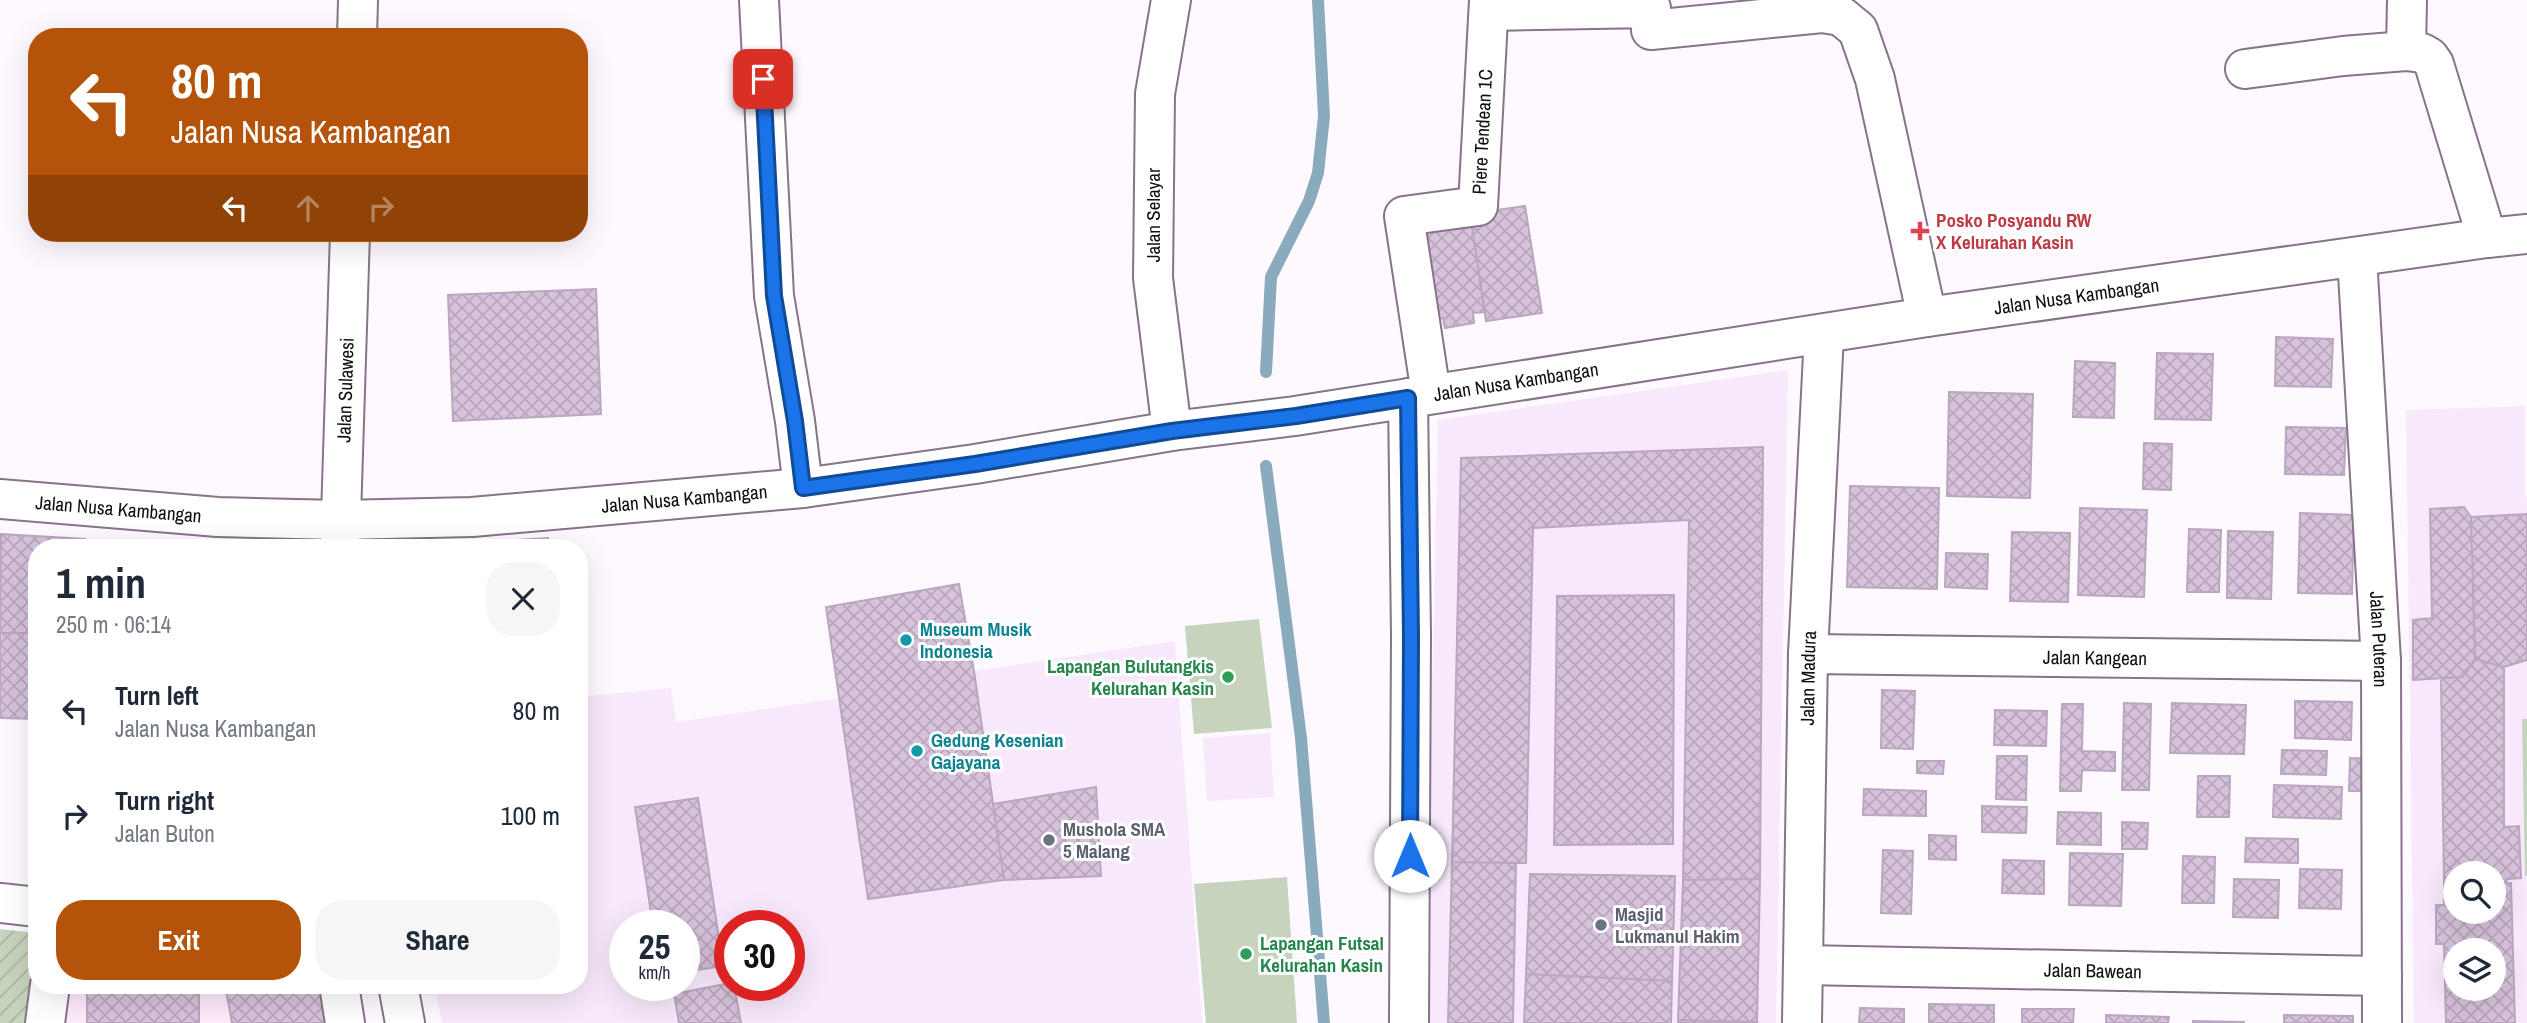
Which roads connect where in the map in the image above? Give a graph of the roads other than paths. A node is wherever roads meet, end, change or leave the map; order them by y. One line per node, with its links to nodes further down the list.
1 (358, 0): 7 (street)
2 (759, 0): 18 (street)
3 (1171, 0): 17 (street, Jalan Selayar)
4 (2407, 0): 8 (street)
5 (1489, 6): 6 (street, Piere Tendean 1C); 16 (street, Piere Tendean 1C)
6 (1822, 6): 14 (street)
7 (357, 28)
8 (2406, 51): 9 (street); 11 (street)
9 (2245, 69)
10 (2527, 234): 11 (street, Jalan Nusa Kambangan)
11 (2487, 238): 13 (street, Jalan Nusa Kambangan)
12 (350, 242): 20 (street, Jalan Sulawesi)
13 (2357, 257): 14 (street, Jalan Nusa Kambangan); 22 (street, Jalan Puteran)
14 (1927, 317): 15 (street, Jalan Nusa Kambangan)
15 (1824, 334): 16 (street, Jalan Nusa Kambangan); 21 (street, Jalan Madura)
16 (1419, 396): 17 (street, Jalan Nusa Kambangan); 33 (street)
17 (1172, 431): 18 (street, Jalan Nusa Kambangan)
18 (803, 488): 20 (street, Jalan Nusa Kambangan)
19 (0, 499): 20 (street, Jalan Nusa Kambangan)
20 (340, 534)
21 (1808, 654): 22 (street, Jalan Kangean); 25 (street, Jalan Madura)
22 (2381, 661): 26 (street, Jalan Puteran)
23 (0, 903): 24 (street)
24 (28, 906)
25 (1803, 965): 26 (street, Jalan Bawean); 34 (street, Jalan Madura)
26 (2382, 975): 35 (street, Jalan Puteran)
27 (49, 994): 30 (street)
28 (340, 994): 31 (street)
29 (400, 994): 32 (street)
30 (45, 1023)
31 (345, 1023)
32 (405, 1023)
33 (1409, 1023)
34 (1802, 1023)
35 (2382, 1023)

